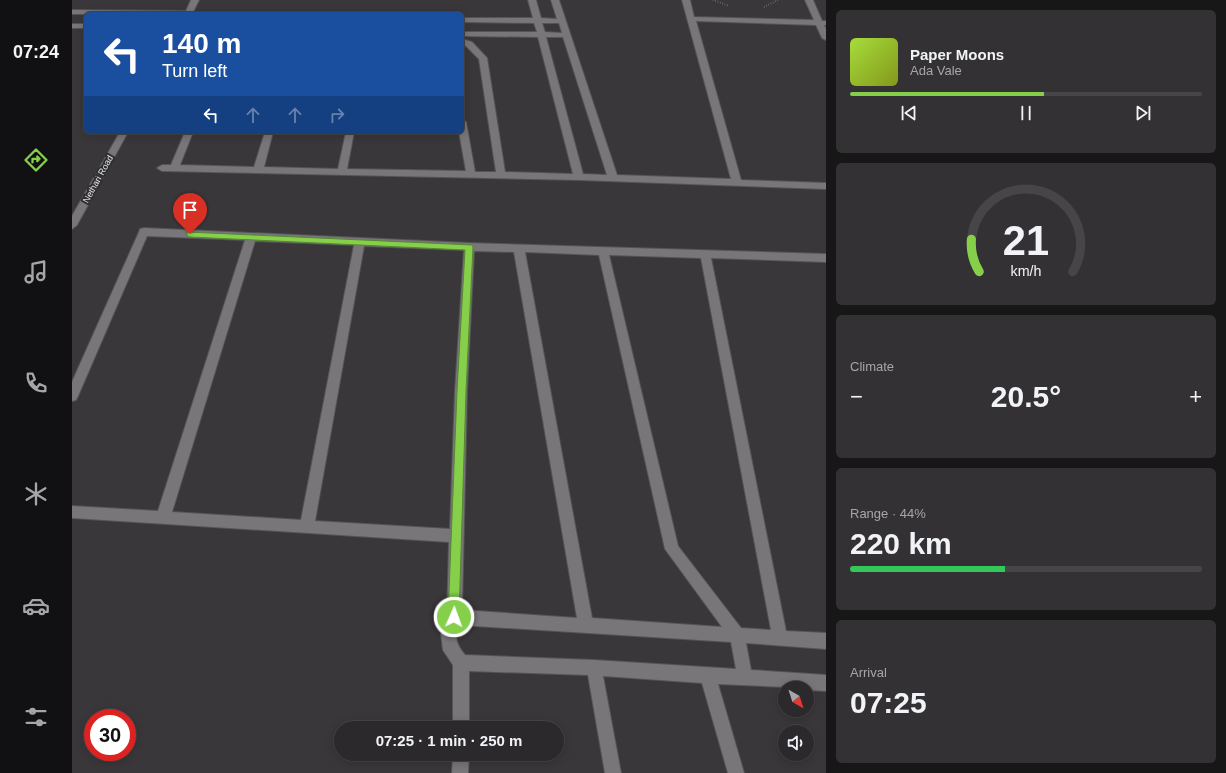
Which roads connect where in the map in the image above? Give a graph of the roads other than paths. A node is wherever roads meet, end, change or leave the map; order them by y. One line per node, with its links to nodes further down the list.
1 (195, 0): 8 (street)
2 (532, 0): 12 (street)
3 (555, 0): 11 (street)
4 (686, 0): 10 (street)
5 (809, 0): 13 (street)
6 (72, 12): 7 (street)
7 (84, 12)
8 (189, 12)
9 (464, 20): 12 (street)
10 (691, 20): 13 (street); 34 (street)
11 (562, 21): 12 (street); 18 (street)
12 (538, 22): 17 (street)
13 (823, 23): 19 (street)
14 (72, 26): 15 (street)
15 (84, 26)
16 (464, 34): 17 (street)
17 (542, 36): 18 (street); 32 (street)
18 (567, 36): 33 (street)
19 (826, 38)
20 (464, 42): 31 (street)
21 (464, 132): 30 (street)
22 (123, 134): 36 (street, Nethari Road)
23 (188, 134): 27 (street)
24 (268, 134): 28 (street)
25 (350, 134): 29 (street)
26 (162, 168): 27 (street)
27 (174, 168): 28 (street)
28 (258, 170): 29 (street)
29 (342, 172): 30 (street)
30 (472, 174): 31 (street)
31 (501, 175): 32 (street)
32 (579, 176): 33 (street)
33 (613, 178): 34 (street)
34 (737, 183): 35 (street)
35 (826, 186)
36 (72, 225)
37 (251, 237): 38 (street); 44 (street); 46 (street)
38 (360, 242): 39 (street); 47 (street)
39 (469, 247): 40 (street); 48 (street)
40 (519, 249): 41 (street); 50 (street)
41 (603, 251): 42 (street); 51 (street)
42 (705, 254): 43 (street); 52 (street)
43 (826, 258)
44 (72, 396)
45 (72, 512): 46 (street)
46 (163, 518): 47 (street)
47 (307, 526): 48 (street)
48 (456, 536): 49 (street)
49 (454, 617): 50 (street); 54 (street)
50 (586, 625): 51 (street)
51 (737, 635): 52 (street); 57 (street)
52 (780, 638): 53 (street)
53 (826, 641)
54 (461, 663): 55 (street); 59 (street)
55 (594, 668): 56 (street); 62 (street)
56 (708, 676): 57 (street); 63 (street)
57 (745, 678): 58 (street)
58 (826, 683)
59 (461, 721)
60 (460, 761): 61 (street)
61 (460, 773)
62 (613, 773)
63 (736, 773)

